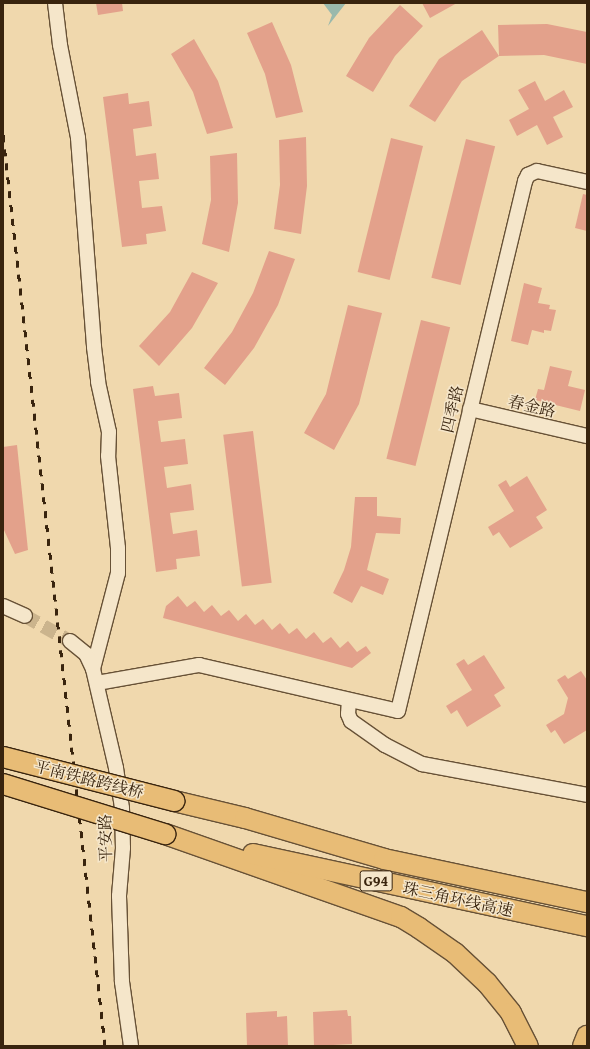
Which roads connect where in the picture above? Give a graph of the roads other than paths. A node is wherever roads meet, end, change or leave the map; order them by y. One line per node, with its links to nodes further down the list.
1 (55, 3): 8 (street)
2 (587, 182): 3 (street, 四季路)
3 (470, 409): 4 (street, 春金路); 10 (street, 四季路)
4 (587, 436)
5 (3, 606): 6 (street)
6 (25, 616)
7 (70, 641): 8 (street, 平安路)
8 (93, 669): 9 (street, 平安路)
9 (97, 683): 10 (street); 21 (street, 平安路)
10 (349, 700): 13 (street)
11 (3, 757): 14 (highway, 平南铁路跨线桥 / G94, bridge)
12 (3, 784): 16 (highway, 平南铁路跨线桥 / G94, bridge)
13 (587, 795)
14 (174, 801): 15 (highway, 珠三角环线高速 / G94)
15 (245, 818): 17 (highway); 18 (highway, 珠三角环线高速 / G94)
16 (165, 834): 19 (highway, 珠三角环线高速 / G94); 22 (highway)
17 (587, 890)
18 (587, 902)
19 (587, 926)
20 (587, 1036): 23 (highway)
21 (131, 1046)
22 (528, 1046)
23 (583, 1046)

